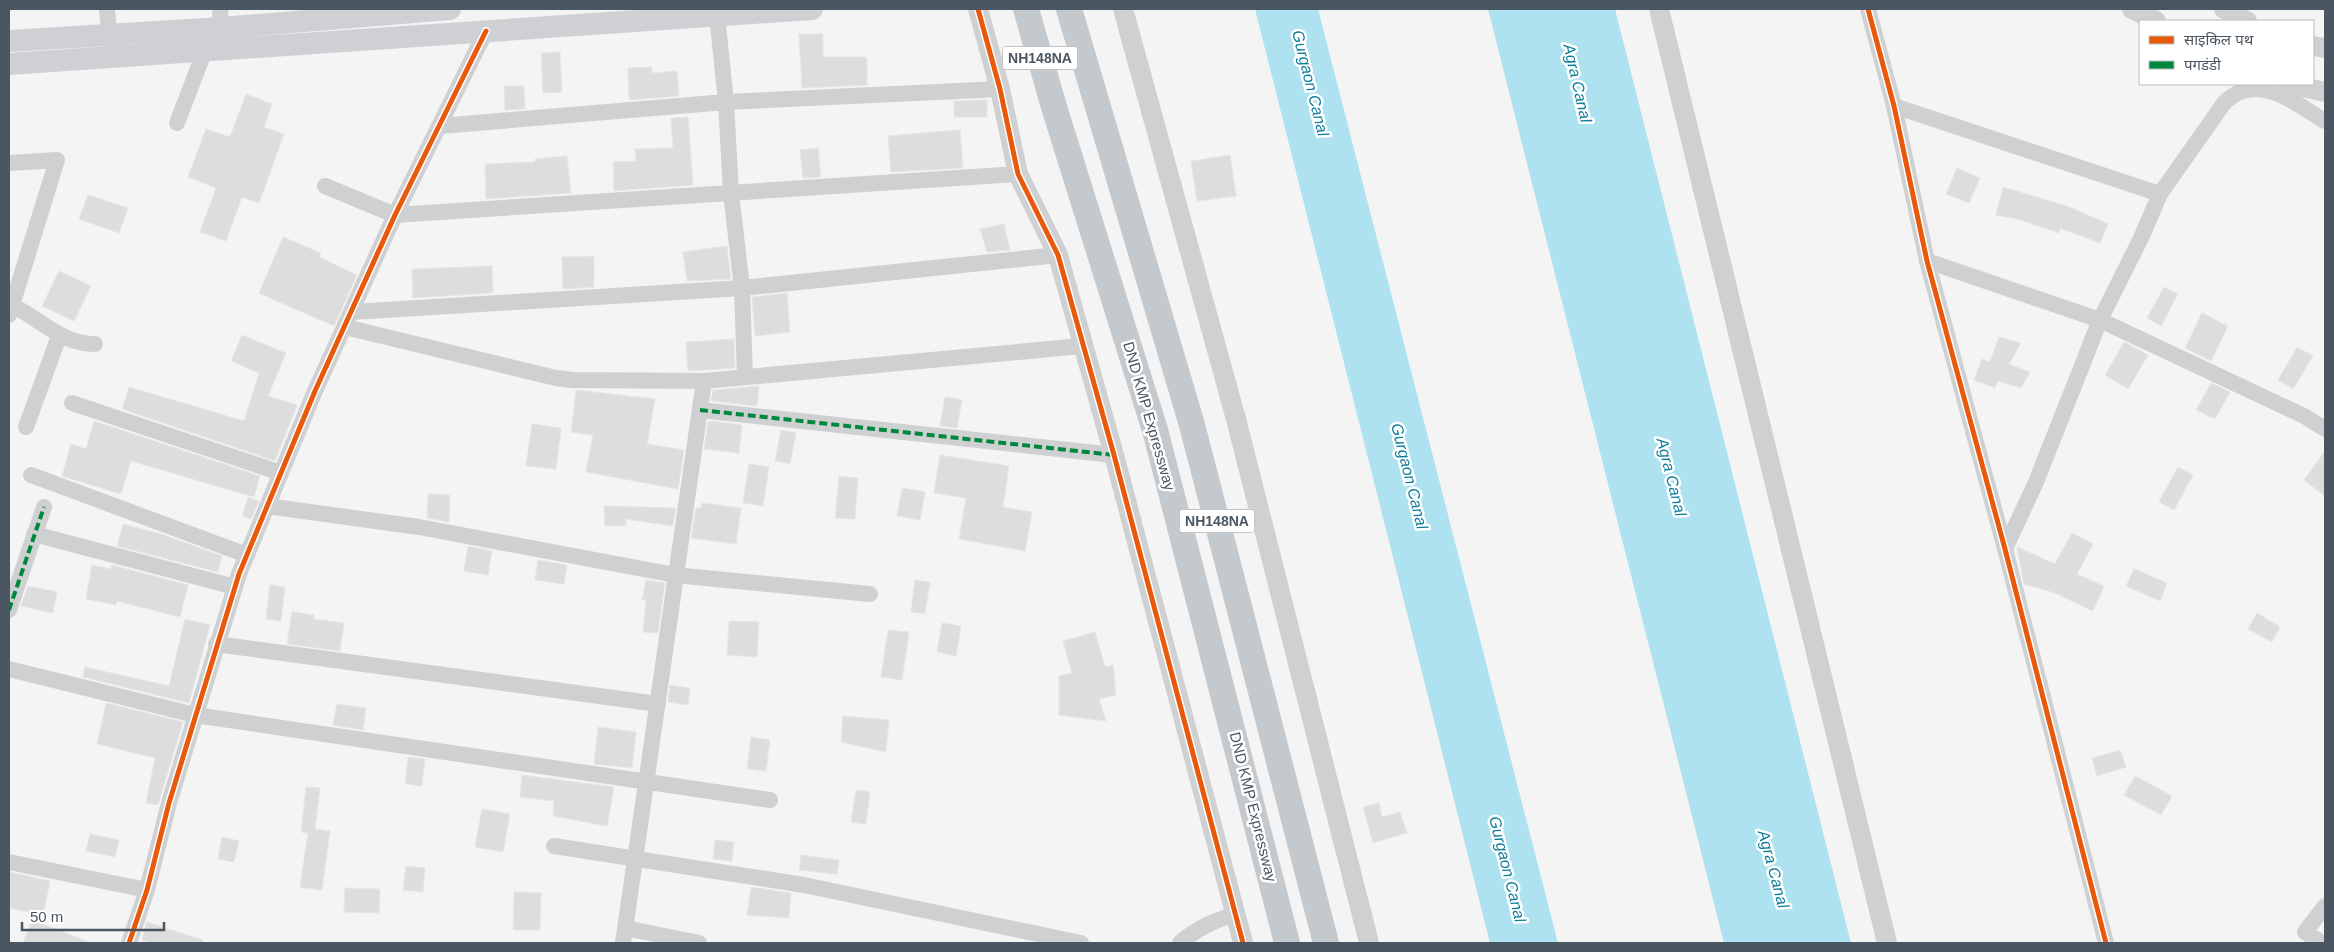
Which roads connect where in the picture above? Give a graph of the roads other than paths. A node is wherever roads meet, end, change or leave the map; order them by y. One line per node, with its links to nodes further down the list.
1 (107, 9): 17 (street)
2 (450, 9): 13 (main road)
3 (812, 9): 12 (main road)
4 (978, 9): 23 (street)
5 (1026, 9): 82 (highway, DND KMP Expressway / NH148NA)
6 (1069, 9): 83 (highway, NH148NA)
7 (1123, 9): 84 (street)
8 (1658, 9): 85 (street)
9 (1868, 9): 26 (street)
10 (2132, 9): 14 (street)
11 (2224, 9): 15 (street)
12 (717, 15): 16 (main road); 25 (street)
13 (221, 18): 17 (main road)
14 (2154, 20)
15 (2246, 20)
16 (486, 31): 19 (main road); 29 (street)
17 (109, 34): 18 (main road); 20 (street)
18 (9, 41)
19 (205, 50): 20 (main road); 28 (street)
20 (110, 57): 21 (main road)
21 (9, 64)
22 (2294, 85): 24 (street)
23 (1000, 89): 25 (street); 31 (street)
24 (2325, 92)
25 (726, 102): 29 (street); 33 (street)
26 (1894, 106): 34 (street); 37 (street)
27 (2325, 121): 34 (street)
28 (177, 124)
29 (440, 126): 35 (street)
30 (9, 163): 39 (street)
31 (1018, 174): 33 (street); 36 (street)
32 (325, 186): 35 (street)
33 (731, 194): 35 (street); 38 (street)
34 (2160, 194): 41 (street)
35 (395, 215): 40 (street)
36 (1058, 254): 38 (street); 45 (street)
37 (1927, 261): 41 (street); 58 (street)
38 (742, 288): 40 (street); 46 (street)
39 (10, 308): 43 (street)
40 (352, 312): 42 (street)
41 (2100, 320): 51 (street); 58 (street)
42 (345, 327): 47 (street); 53 (street)
43 (59, 336): 44 (street); 50 (street)
44 (95, 344)
45 (1082, 346): 46 (street); 52 (street)
46 (745, 377): 47 (street)
47 (704, 380): 49 (street)
48 (72, 403): 53 (street)
49 (700, 410): 52 (street); 60 (street)
50 (26, 427)
51 (2325, 429)
52 (1114, 455): 75 (street)
53 (281, 473): 55 (street)
54 (31, 475): 59 (street)
55 (267, 506): 59 (street); 60 (street)
56 (44, 507): 57 (street)
57 (34, 534): 61 (street); 63 (street)
58 (2005, 549): 86 (street)
59 (247, 555): 61 (street)
60 (676, 575): 62 (street); 66 (street)
61 (235, 587): 64 (street)
62 (870, 594)
63 (9, 610)
64 (216, 644): 66 (street); 67 (street)
65 (9, 669): 67 (street)
66 (658, 704): 68 (street)
67 (195, 715): 68 (street); 73 (street)
68 (648, 781): 69 (street); 71 (street)
69 (770, 800)
70 (554, 846): 71 (street)
71 (635, 858): 76 (street); 79 (street)
72 (9, 862): 73 (street)
73 (147, 890): 77 (street)
74 (2325, 906): 87 (street)
75 (1235, 914): 80 (street); 81 (street)
76 (624, 936): 78 (street)
77 (129, 943)
78 (699, 943)
79 (1081, 943)
80 (1180, 943)
81 (1243, 943)
82 (1288, 943)
83 (1326, 943)
84 (1369, 943)
85 (1887, 943)
86 (2106, 943)
87 (2322, 943)

